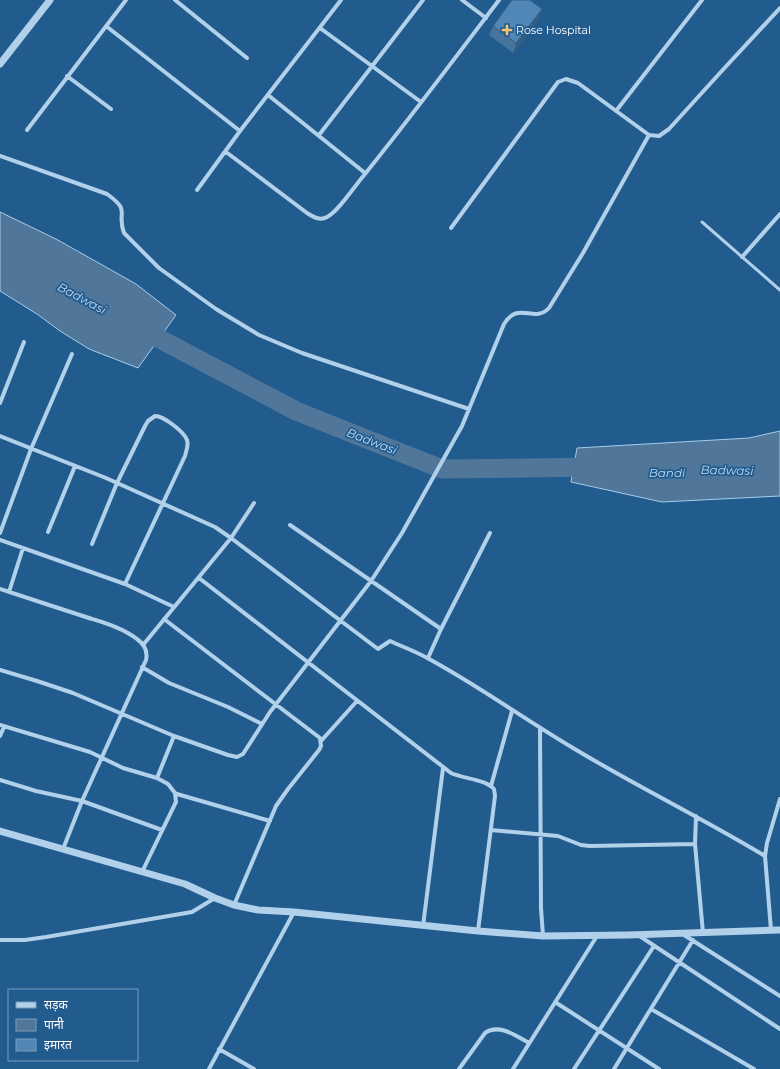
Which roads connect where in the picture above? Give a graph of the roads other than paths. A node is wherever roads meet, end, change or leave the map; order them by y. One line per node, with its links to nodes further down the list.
1 (50, 0): 14 (street)
2 (126, 0): 11 (street)
3 (174, 0): 13 (street)
4 (341, 0): 12 (street)
5 (423, 0): 15 (street)
6 (462, 0): 10 (street)
7 (499, 0): 10 (street)
8 (702, 0): 20 (street)
9 (780, 8): 24 (street)
10 (486, 18): 18 (street)
11 (106, 26): 16 (street); 22 (street)
12 (320, 28): 15 (street); 17 (street)
13 (247, 58)
14 (0, 64)
15 (372, 66): 18 (street); 23 (street)
16 (67, 76): 19 (street); 21 (street)
17 (268, 95): 22 (street); 23 (street)
18 (421, 102): 27 (street)
19 (111, 109)
20 (616, 111): 24 (street); 31 (street)
21 (27, 130)
22 (240, 131): 25 (street)
23 (318, 135): 27 (street)
24 (649, 135): 37 (street)
25 (226, 152): 27 (street); 28 (street)
26 (0, 156): 37 (street)
27 (365, 173)
28 (198, 190)
29 (780, 214): 32 (street)
30 (702, 222): 32 (lane)
31 (452, 228)
32 (742, 257): 33 (lane)
33 (780, 290)
34 (24, 342): 36 (street)
35 (72, 354): 39 (street)
36 (0, 403)
37 (469, 409): 53 (street)
38 (0, 436): 39 (street)
39 (31, 449): 40 (street); 46 (street)
40 (75, 466): 41 (street); 45 (street)
41 (117, 483): 42 (street); 42 (street); 50 (street)
42 (162, 503): 48 (street); 54 (street)
43 (254, 503): 48 (street)
44 (290, 525): 53 (street)
45 (48, 532)
46 (0, 533)
47 (490, 533): 60 (street)
48 (231, 538): 52 (street); 59 (street)
49 (0, 540): 51 (street)
50 (92, 544)
51 (23, 548): 54 (street); 56 (street)
52 (199, 578): 57 (street); 63 (street)
53 (371, 581): 59 (street); 60 (street)
54 (125, 584): 57 (street)
55 (0, 589): 56 (street)
56 (9, 592): 61 (street)
57 (174, 607): 58 (street)
58 (164, 619): 61 (street); 67 (street)
59 (340, 621): 62 (street); 63 (street)
60 (441, 629): 62 (street)
61 (143, 645): 64 (street)
62 (428, 658): 68 (street)
63 (308, 663): 66 (street); 67 (street)
64 (142, 667): 69 (street); 70 (street)
65 (0, 670): 69 (street)
66 (357, 701): 75 (street); 77 (street)
67 (276, 704): 70 (street); 75 (street)
68 (512, 711): 72 (street); 80 (street)
69 (122, 713): 74 (street); 76 (street)
70 (262, 724): 74 (street)
71 (2, 726): 73 (street); 76 (street)
72 (540, 728): 85 (street); 90 (street)
73 (0, 736)
74 (174, 736): 78 (street)
75 (321, 741): 86 (street)
76 (102, 757): 78 (street); 83 (street)
77 (443, 768): 80 (street); 98 (street)
78 (157, 778): 81 (street)
79 (0, 780): 83 (street)
80 (491, 786): 88 (street)
81 (175, 792): 86 (street); 87 (street)
82 (780, 799): 84 (street)
83 (82, 801): 87 (street); 92 (street)
84 (779, 806): 93 (street)
85 (696, 816): 91 (street); 93 (street)
86 (270, 821): 96 (street)
87 (162, 830): 94 (street)
88 (491, 830): 90 (street); 101 (street)
89 (0, 831): 92 (street)
90 (540, 834): 91 (street); 105 (street)
91 (696, 844): 103 (street)
92 (63, 848): 94 (street)
93 (765, 856): 99 (street)
94 (142, 872): 95 (street)
95 (215, 898): 96 (street); 107 (street)
96 (234, 905): 97 (street)
97 (294, 912): 98 (street); 118 (street)
98 (423, 926): 101 (street)
99 (771, 930): 100 (street); 103 (street)
100 (780, 930)
101 (478, 931): 105 (street)
102 (682, 933): 103 (street); 104 (street); 108 (street)
103 (702, 933)
104 (638, 935): 106 (street); 109 (street)
105 (543, 936): 106 (street)
106 (597, 936): 112 (street)
107 (0, 940)
108 (694, 940): 110 (street); 111 (street)
109 (654, 946): 110 (street); 115 (street)
110 (680, 962): 113 (street); 114 (street)
111 (780, 996)
112 (555, 1002): 115 (street); 116 (street)
113 (651, 1009): 117 (street); 126 (street)
114 (780, 1029)
115 (599, 1030): 117 (street); 123 (street)
116 (529, 1043): 121 (street); 122 (street)
117 (627, 1048): 124 (street); 125 (street)
118 (220, 1050): 119 (street); 120 (street)
119 (209, 1069)
120 (254, 1069)
121 (459, 1069)
122 (513, 1069)
123 (574, 1069)
124 (614, 1069)
125 (659, 1069)
126 (754, 1069)

